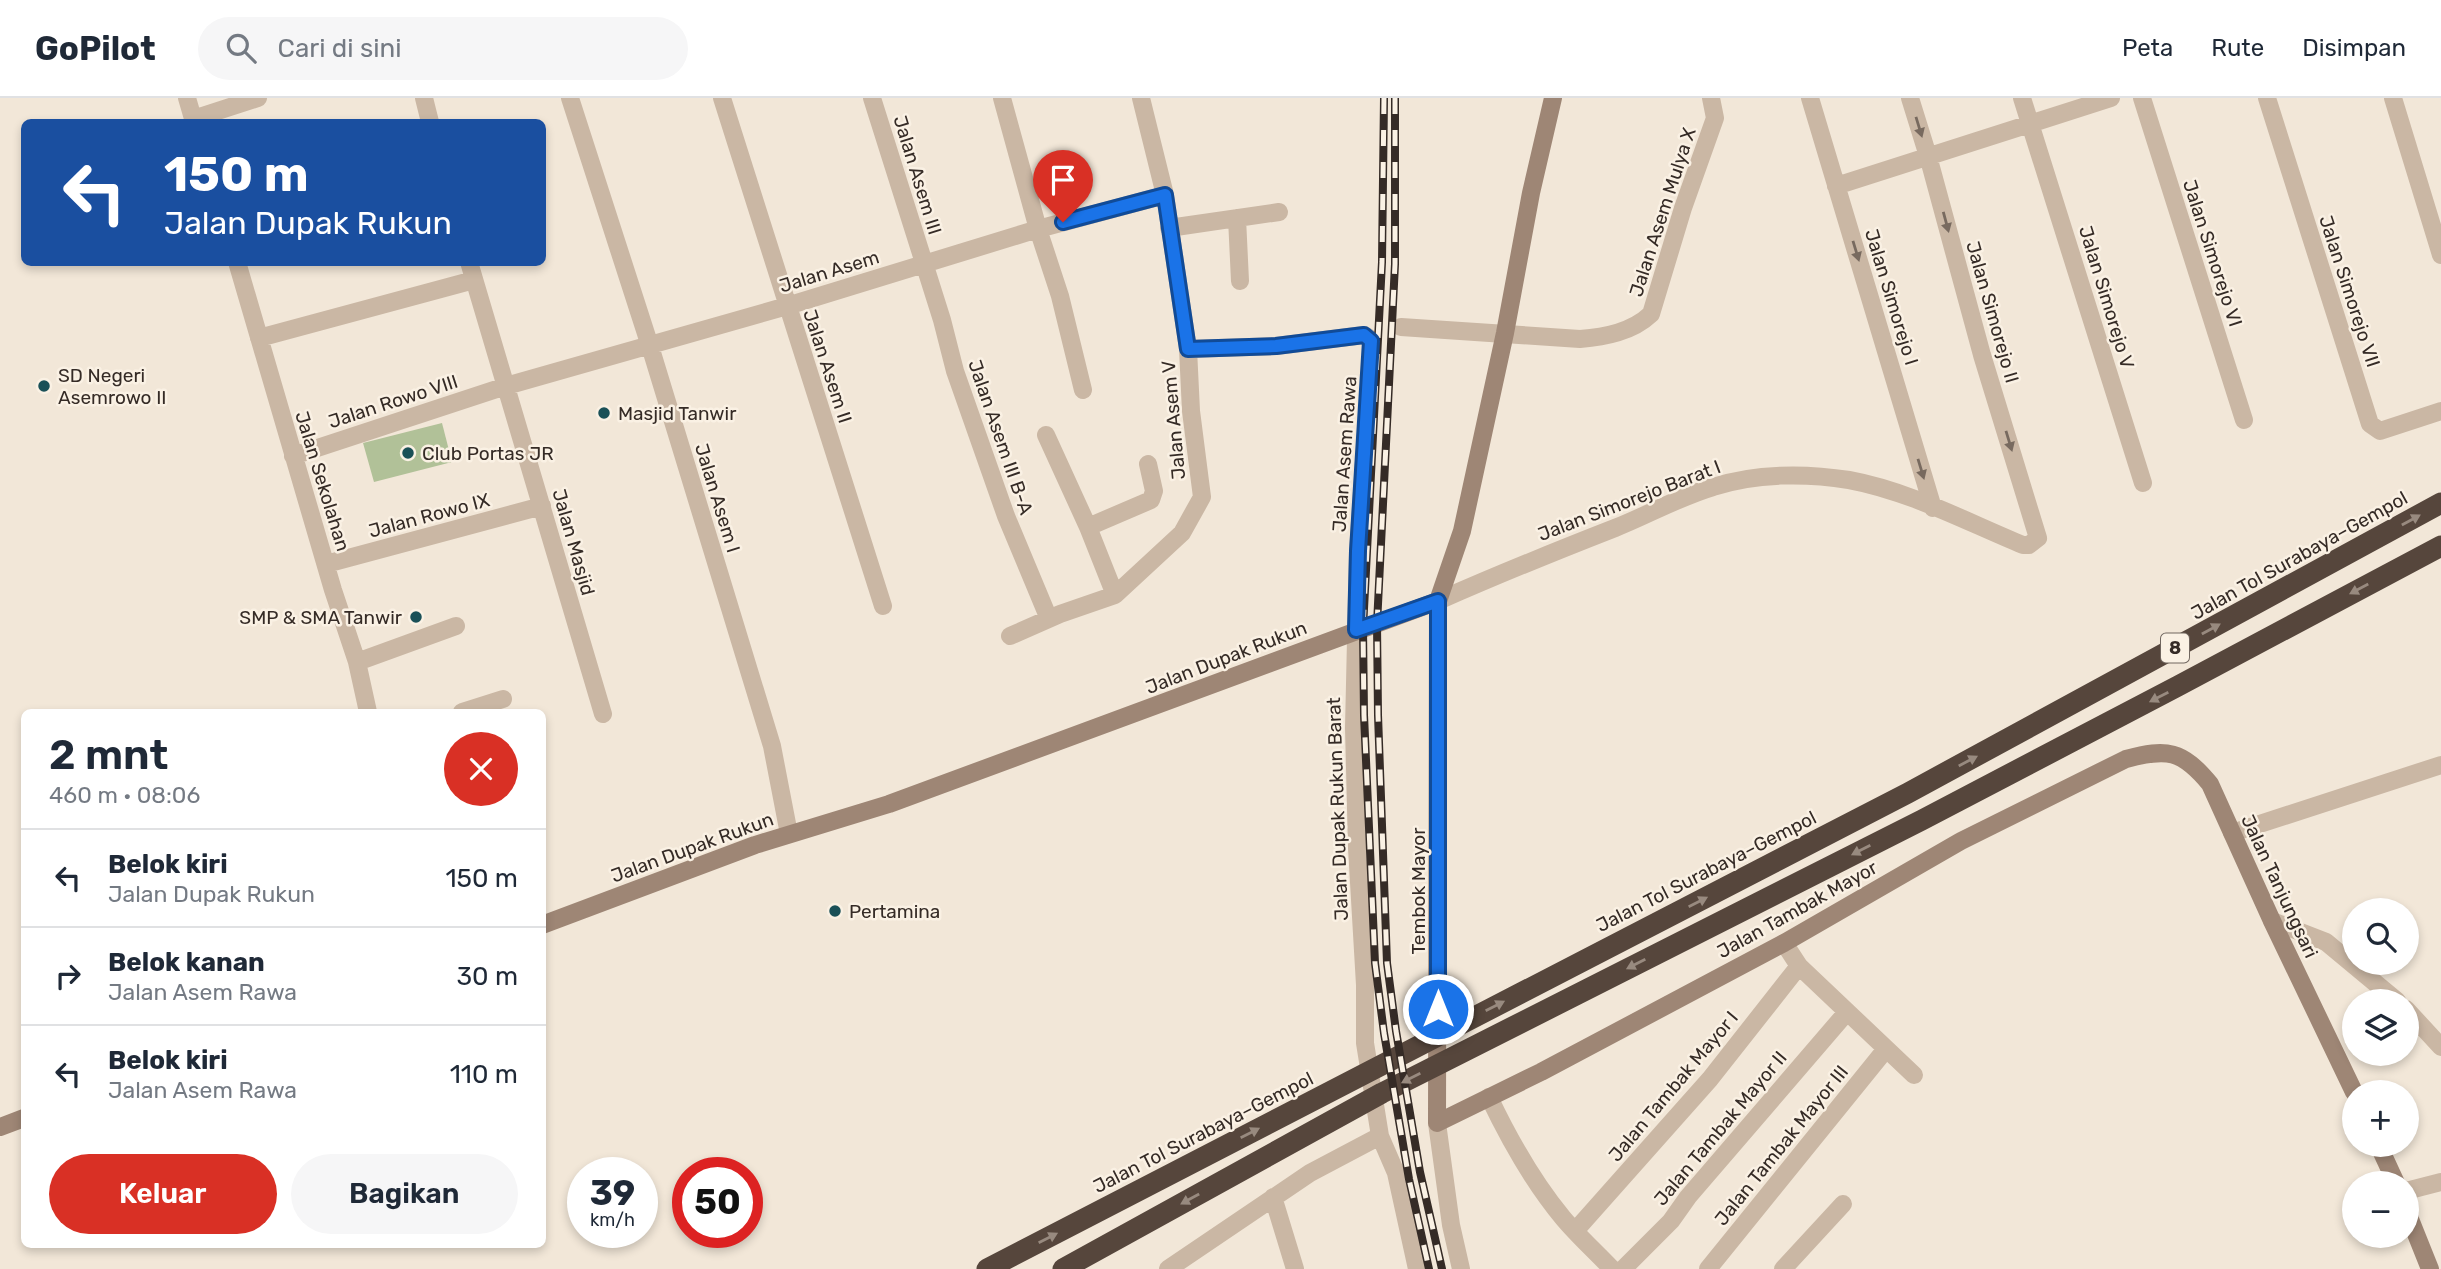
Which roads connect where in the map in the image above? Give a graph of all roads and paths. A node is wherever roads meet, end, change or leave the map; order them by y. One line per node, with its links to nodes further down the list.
1 (187, 98): 18 (street)
2 (258, 98): 19 (street)
3 (424, 98): 20 (street)
4 (570, 98): 38 (street, Jalan Asem I)
5 (722, 98): 34 (street, Jalan Asem II)
6 (872, 98): 30 (street, Jalan Asem III)
7 (1002, 98): 28 (street)
8 (1140, 98): 24 (street, Jalan Asem V)
9 (1553, 98): 36 (main road)
10 (1711, 98): 36 (street, Jalan Asem Mulya X)
11 (1810, 98): 23 (street, Jalan Simorejo I)
12 (1910, 98): 22 (street, Jalan Simorejo II, one-way to 22)
13 (2022, 98): 21 (street, Jalan Simorejo V)
14 (2111, 98): 21 (street)
15 (2142, 98): 43 (street, Jalan Simorejo VI)
16 (2267, 98): 42 (street, Jalan Simorejo VII)
17 (2393, 98): 29 (street)
18 (193, 119)
19 (200, 119)
20 (429, 119)
21 (2030, 124): 22 (street); 47 (street, Jalan Simorejo V)
22 (1928, 156): 23 (street); 52 (street, Jalan Simorejo II, one-way to 52)
23 (1836, 186): 50 (street, Jalan Simorejo I, one-way to 50)
24 (1165, 195): 27 (street, Jalan Asem V); 28 (street, Jalan Asem)
25 (1279, 212): 26 (street)
26 (1237, 218): 27 (street); 33 (street)
27 (1169, 228): 39 (street, Jalan Asem V)
28 (1038, 229): 30 (street, Jalan Asem); 41 (street)
29 (2441, 255)
30 (924, 265): 34 (street, Jalan Asem); 58 (street, Jalan Asem III B-A)
31 (238, 266): 37 (street, Jalan Sekolahan)
32 (471, 271): 37 (street); 40 (street, Jalan Masjid)
33 (1240, 281)
34 (787, 306): 38 (street, Jalan Asem); 57 (street, Jalan Asem II)
35 (1401, 327): 36 (street, Jalan Asem Mulya X)
36 (1505, 333): 56 (main road)
37 (259, 338): 45 (street, Jalan Sekolahan)
38 (650, 346): 40 (street, Jalan Asem); 70 (street, Jalan Asem I)
39 (1188, 349): 55 (street, Jalan Asem V); 60 (street, Jalan Asem Rawa)
40 (506, 386): 45 (street, Jalan Rowo VIII); 49 (street, Jalan Masjid)
41 (1083, 390)
42 (2441, 411)
43 (2244, 420)
44 (1046, 435): 51 (street)
45 (293, 456): 54 (street, Jalan Sekolahan)
46 (1148, 464): 51 (street)
47 (2143, 483)
48 (2441, 503): 93 (highway, Jalan Tol Surabaya–Gempol / 8, one-way to 48)
49 (542, 506): 54 (street, Jalan Rowo IX); 66 (street, Jalan Masjid)
50 (1933, 508): 52 (street, Jalan Simorejo Barat I); 56 (street, Jalan Simorejo Barat I)
51 (1088, 527): 55 (street)
52 (2038, 538)
53 (2441, 546): 94 (highway, 8, one-way to 94)
54 (326, 564): 62 (street, Jalan Sekolahan)
55 (1115, 595): 58 (street, Jalan Asem V)
56 (1438, 601): 60 (main road, Jalan Dupak Rukun); 84 (main road, Tembok Mayor)
57 (883, 606)
58 (1049, 619): 61 (street, Jalan Asem V)
59 (456, 626): 62 (street)
60 (1356, 630): 70 (main road, Jalan Dupak Rukun); 86 (street, Jalan Dupak Rukun Barat)
61 (1010, 636)
62 (357, 662): 64 (street, Jalan Sekolahan)
63 (503, 699): 65 (street)
64 (367, 709)
65 (471, 709)
66 (603, 714)
67 (2126, 759): 69 (main road, Jalan Tanjungsari); 73 (main road, Jalan Tambak Mayor)
68 (2441, 765): 69 (street)
69 (2232, 833): 71 (main road, Jalan Tanjungsari)
70 (789, 834): 72 (main road, Jalan Dupak Rukun)
71 (2272, 921): 75 (street); 81 (main road, Jalan Tanjungsari)
72 (546, 924)
73 (1784, 943): 74 (street); 82 (main road, Jalan Tambak Mayor)
74 (1799, 966): 76 (street); 91 (street, Jalan Tambak Mayor I)
75 (2383, 989)
76 (1847, 1012): 79 (street); 100 (street, Jalan Tambak Mayor II)
77 (2419, 1023): 78 (street)
78 (2441, 1047)
79 (1886, 1049): 80 (street); 101 (street, Jalan Tambak Mayor III)
80 (1914, 1075)
81 (2348, 1080)
82 (1489, 1097): 84 (main road); 91 (street)
83 (21, 1119): 85 (main road)
84 (1437, 1124): 98 (street)
85 (0, 1127)
86 (1380, 1136): 89 (street); 97 (street, Jalan Dupak Rukun Barat)
87 (2441, 1182): 88 (street)
88 (2419, 1188)
89 (1273, 1197): 95 (street); 96 (street)
90 (1843, 1203): 102 (street)
91 (1575, 1231): 99 (street)
92 (2419, 1242): 103 (main road)
93 (987, 1269)
94 (1063, 1269)
95 (1168, 1269)
96 (1295, 1269)
97 (1418, 1269)
98 (1461, 1269)
99 (1612, 1269)
100 (1623, 1269)
101 (1708, 1269)
102 (1783, 1269)
103 (2430, 1269)

